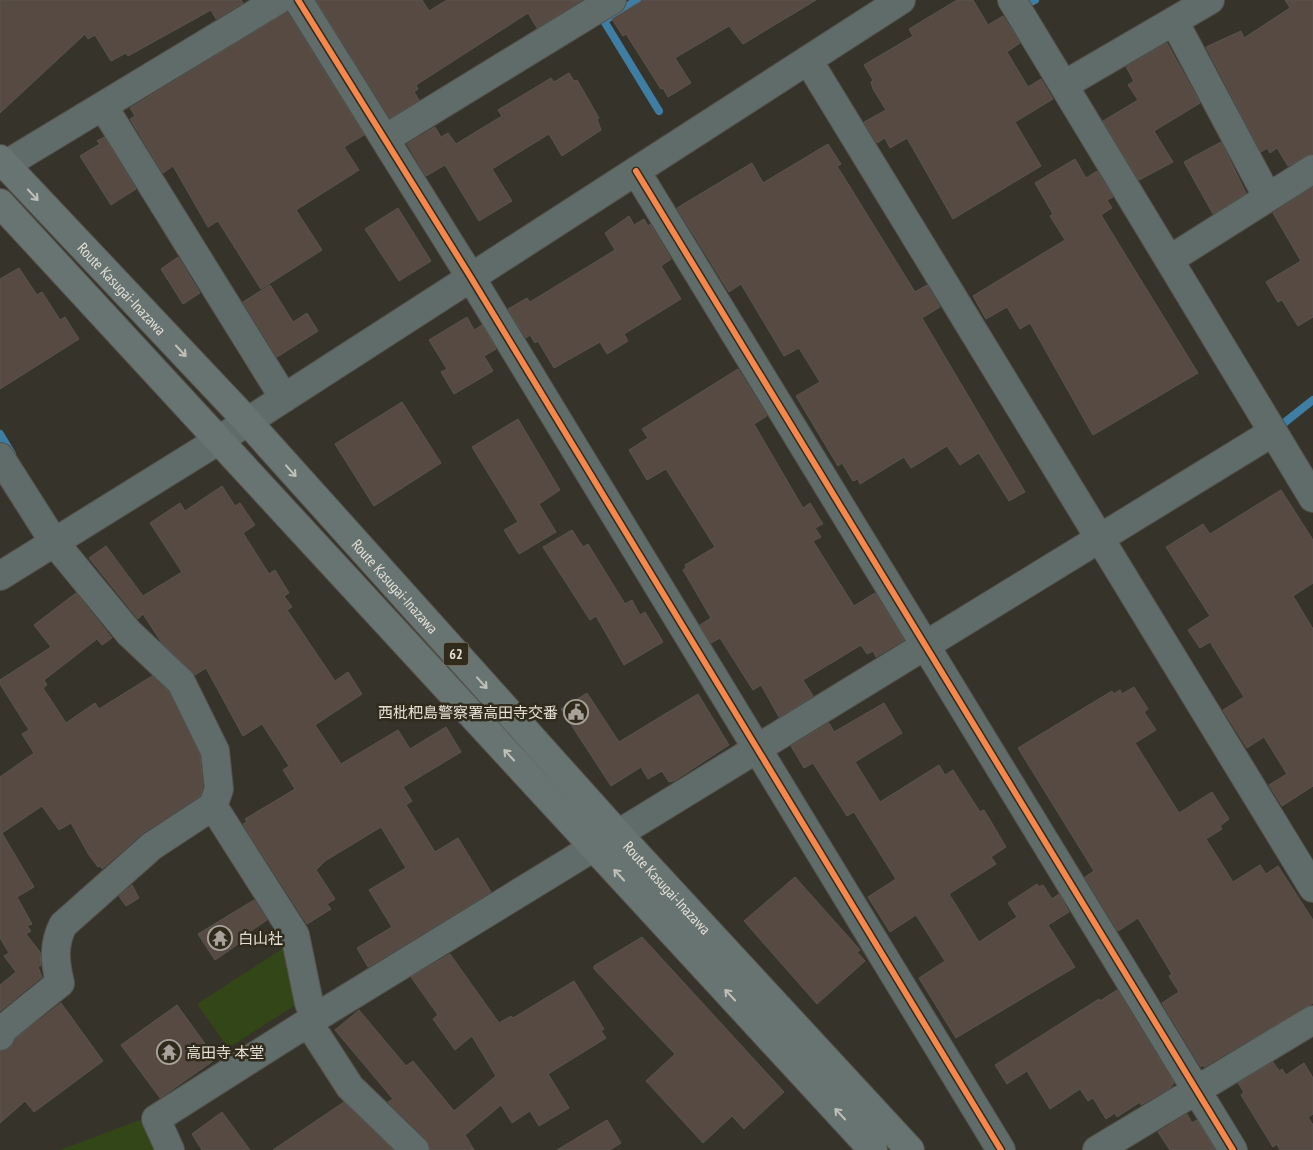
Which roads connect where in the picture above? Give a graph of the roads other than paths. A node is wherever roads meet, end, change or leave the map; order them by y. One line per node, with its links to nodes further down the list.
1 (278, 0): 10 (street)
2 (298, 0): 11 (street)
3 (612, 0): 11 (street)
4 (900, 0): 8 (street)
5 (1012, 0): 9 (street)
6 (1210, 0): 7 (street)
7 (1174, 21): 9 (street); 15 (street)
8 (808, 60): 14 (street); 25 (street)
9 (1064, 85): 17 (street)
10 (103, 106): 12 (street); 19 (street)
11 (385, 139): 18 (street)
12 (3, 162): 20 (main road, Route Kasugai-Inazawa / 62, one-way to 20)
13 (1313, 169): 15 (street)
14 (636, 171): 18 (street); 28 (street)
15 (1267, 196): 17 (street)
16 (0, 203): 22 (main road, Route Kasugai-Inazawa / 62)
17 (1169, 260): 21 (street)
18 (470, 276): 19 (street); 29 (street)
19 (284, 398): 20 (street)
20 (248, 422): 22 (street); 31 (main road, Route Kasugai-Inazawa / 62, one-way to 31)
21 (1273, 432): 24 (street); 25 (street)
22 (219, 440): 26 (street); 32 (main road, Route Kasugai-Inazawa / 62, one-way to 22)
23 (0, 457): 26 (street)
24 (1313, 498)
25 (1100, 538): 28 (street); 33 (street)
26 (54, 542): 27 (street); 30 (street)
27 (0, 576)
28 (925, 646): 29 (street); 37 (street)
29 (757, 749): 31 (street); 42 (street)
30 (212, 806): 34 (street); 36 (street)
31 (618, 834): 41 (main road, Route Kasugai-Inazawa / 62)
32 (594, 848): 34 (street); 40 (main road, Route Kasugai-Inazawa / 62, one-way to 32)
33 (1313, 888)
34 (311, 1020): 38 (street); 39 (street)
35 (1313, 1020): 37 (street)
36 (0, 1036)
37 (1196, 1090): 43 (street); 44 (street)
38 (170, 1150)
39 (415, 1150)
40 (873, 1150)
41 (910, 1150)
42 (1001, 1150)
43 (1097, 1150)
44 (1233, 1150)

